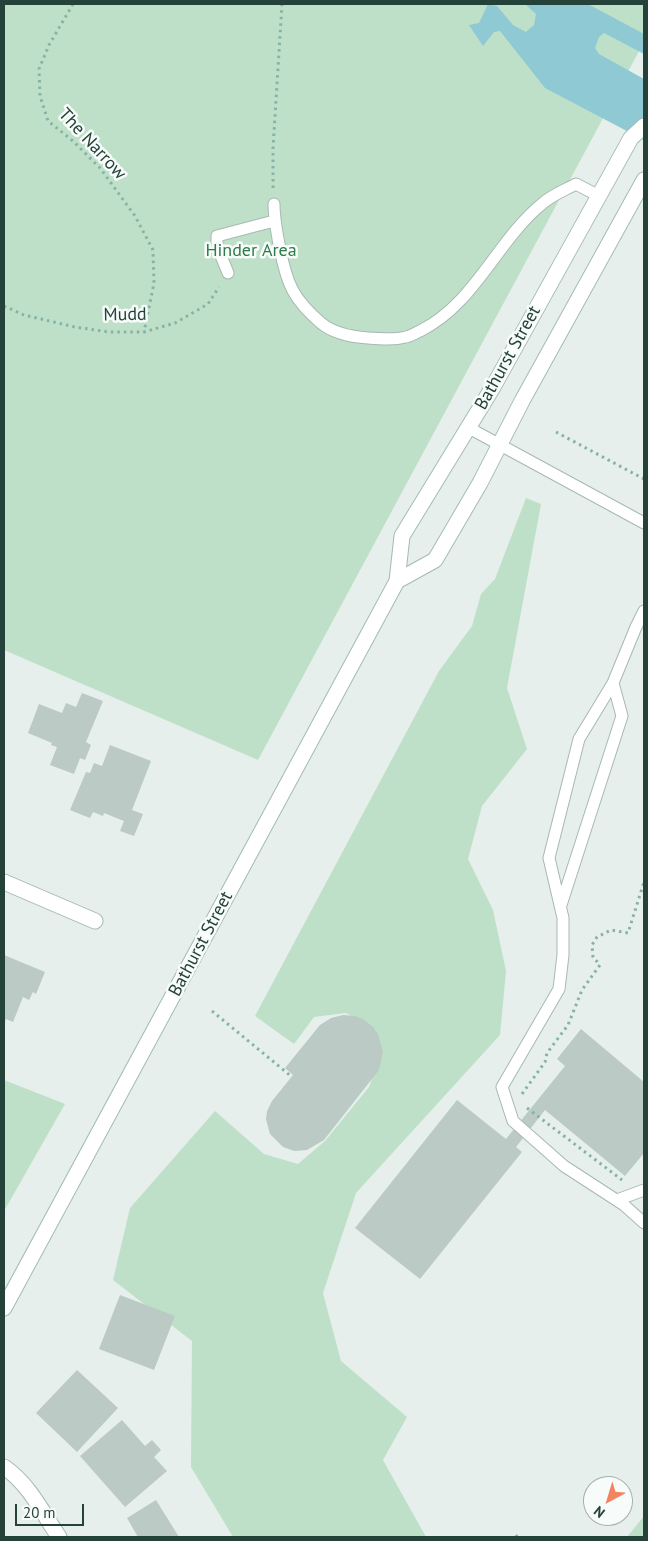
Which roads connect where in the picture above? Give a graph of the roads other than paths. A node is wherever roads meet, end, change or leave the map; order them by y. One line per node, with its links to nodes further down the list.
1 (644, 126): 3 (main road, Bathurst Street)
2 (644, 180): 8 (main road, Bathurst Street)
3 (599, 196): 5 (lane); 7 (main road, Bathurst Street)
4 (274, 204): 5 (lane)
5 (274, 221): 6 (lane)
6 (228, 273)
7 (468, 428): 8 (lane); 10 (main road, Bathurst Street)
8 (500, 446): 9 (lane); 10 (main road, Bathurst Street)
9 (644, 523)
10 (397, 581): 19 (main road, Bathurst Street)
11 (644, 610): 12 (lane)
12 (613, 683): 14 (lane); 14 (lane)
13 (4, 882): 15 (main road)
14 (560, 906): 17 (lane)
15 (95, 921)
16 (644, 1190): 17 (lane)
17 (617, 1200): 18 (lane)
18 (644, 1223)
19 (4, 1308)
20 (4, 1468): 21 (main road)
21 (59, 1537)

